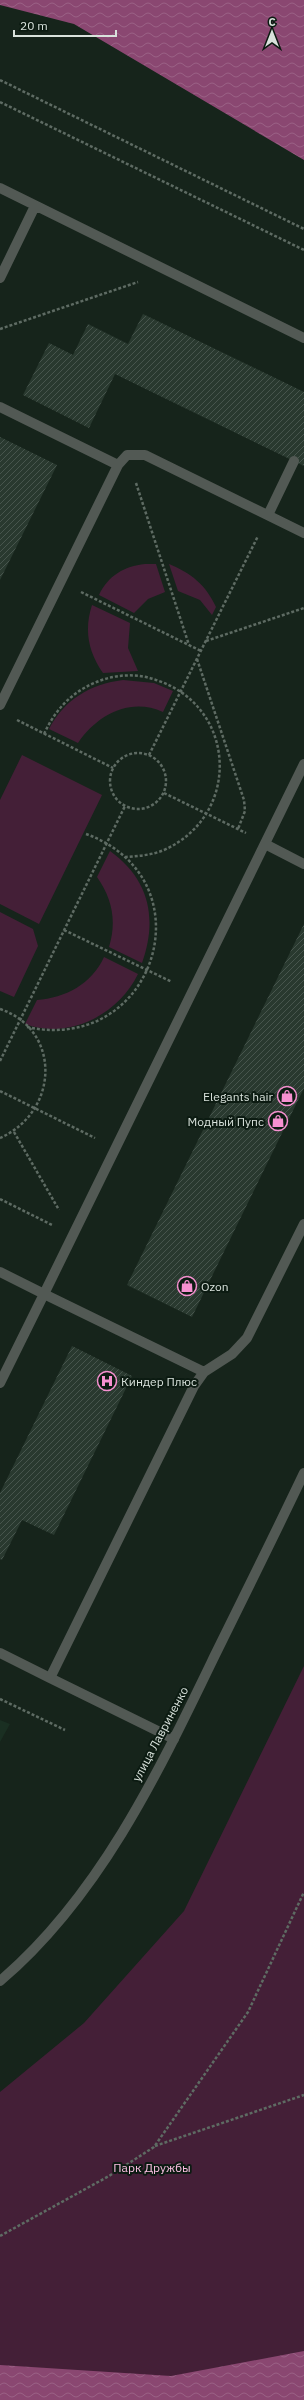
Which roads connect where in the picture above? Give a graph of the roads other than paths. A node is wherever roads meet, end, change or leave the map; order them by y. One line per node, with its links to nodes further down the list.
1 (0, 188): 2 (street)
2 (35, 206): 3 (street); 4 (street)
3 (0, 278)
4 (304, 338)
5 (0, 407): 7 (street)
6 (294, 461): 8 (street)
7 (118, 465): 8 (street); 10 (street)
8 (268, 516): 9 (street)
9 (304, 533)
10 (0, 705)
11 (304, 764): 12 (street)
12 (265, 843): 13 (street); 16 (street)
13 (304, 864)
14 (304, 1224): 17 (street)
15 (0, 1272): 16 (street)
16 (44, 1294): 17 (street); 18 (street)
17 (204, 1372): 21 (street)
18 (0, 1383)
19 (304, 1473): 22 (street, улица Лавриненко)
20 (0, 1653): 21 (street)
21 (50, 1678): 22 (street)
22 (174, 1739): 23 (street, улица Лавриненко)
23 (0, 1981)

